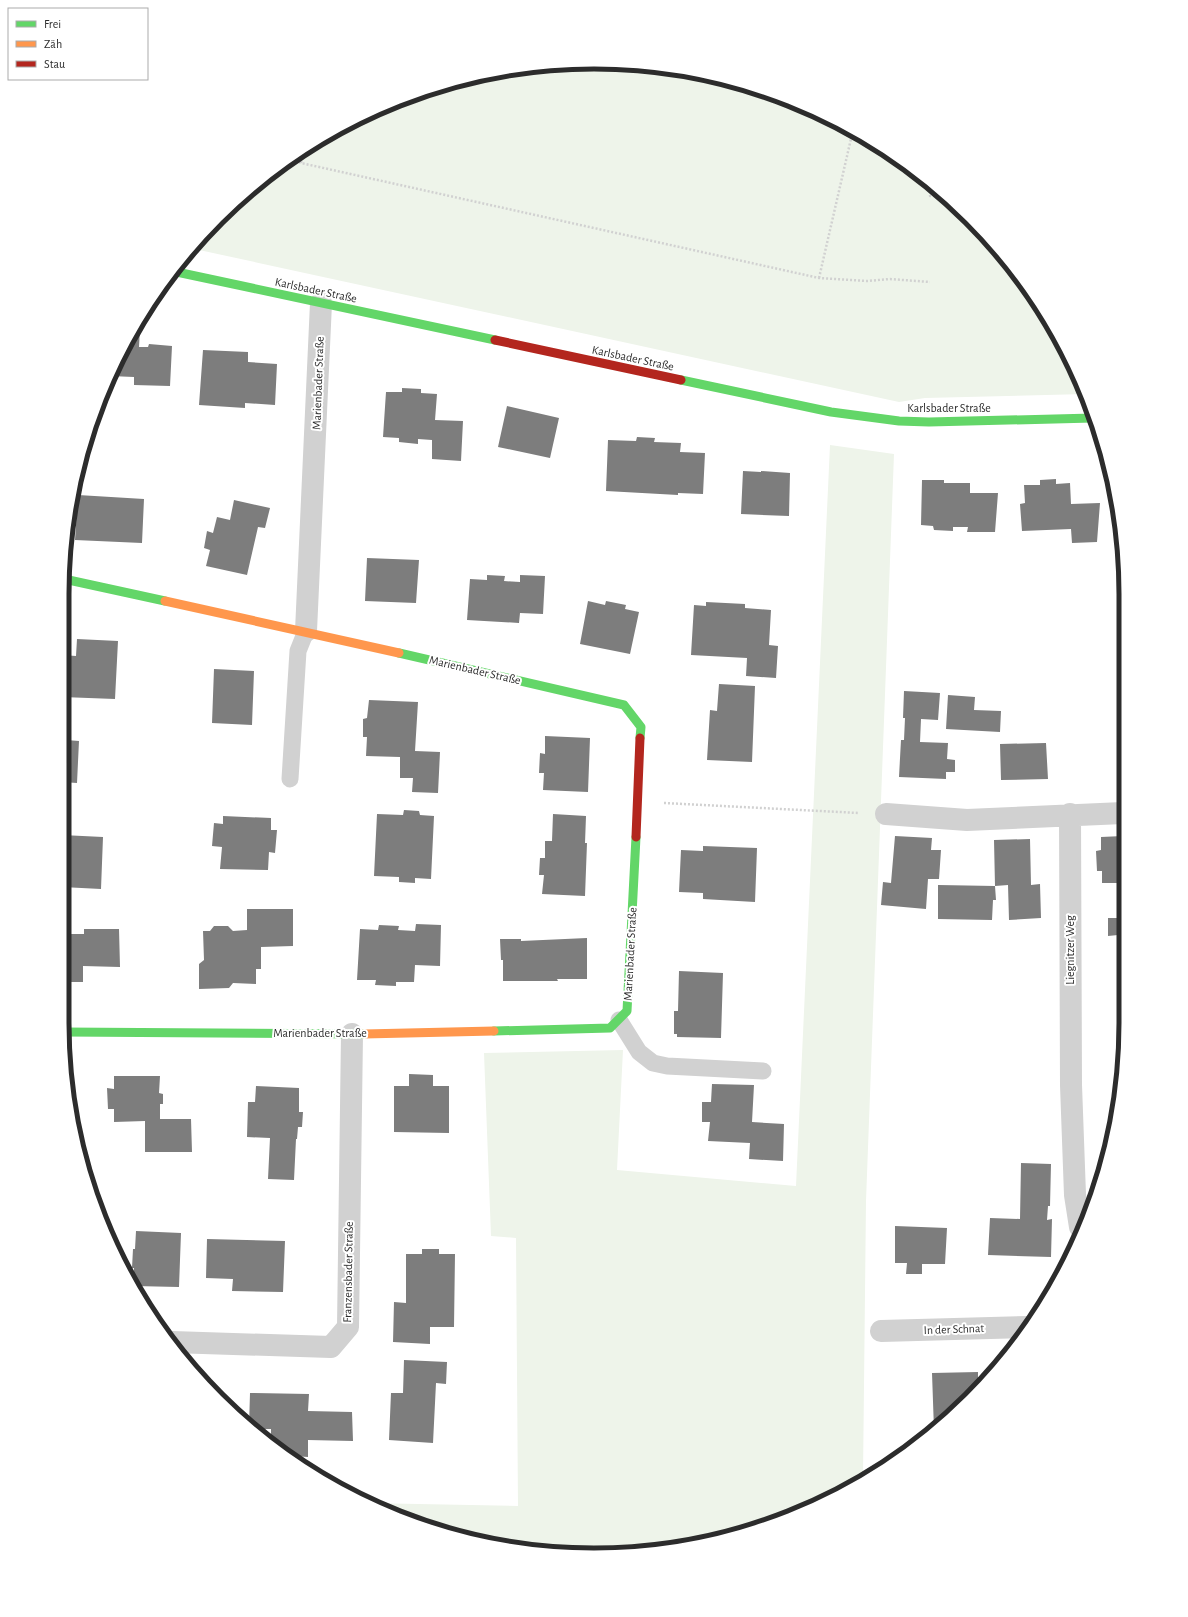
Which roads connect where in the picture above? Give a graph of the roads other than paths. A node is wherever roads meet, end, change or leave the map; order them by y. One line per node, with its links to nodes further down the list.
1 (178, 272): 2 (street, Karlsbader Straße)
2 (321, 303): 3 (street, Karlsbader Straße); 5 (street, Marienbader Straße)
3 (1088, 418)
4 (69, 580): 5 (street, Marienbader Straße)
5 (306, 631): 6 (lane); 10 (street, Marienbader Straße)
6 (290, 779)
7 (1119, 813): 9 (street)
8 (886, 814): 9 (street)
9 (1070, 814): 14 (street, Liegnitzer Weg)
10 (619, 1020): 12 (street, Marienbader Straße); 13 (lane)
11 (69, 1032): 12 (street, Marienbader Straße)
12 (352, 1034): 17 (street, Franzensbader Straße)
13 (763, 1071)
14 (1079, 1223)
15 (1022, 1327): 16 (street, In der Schnat)
16 (880, 1331)
17 (176, 1342)

